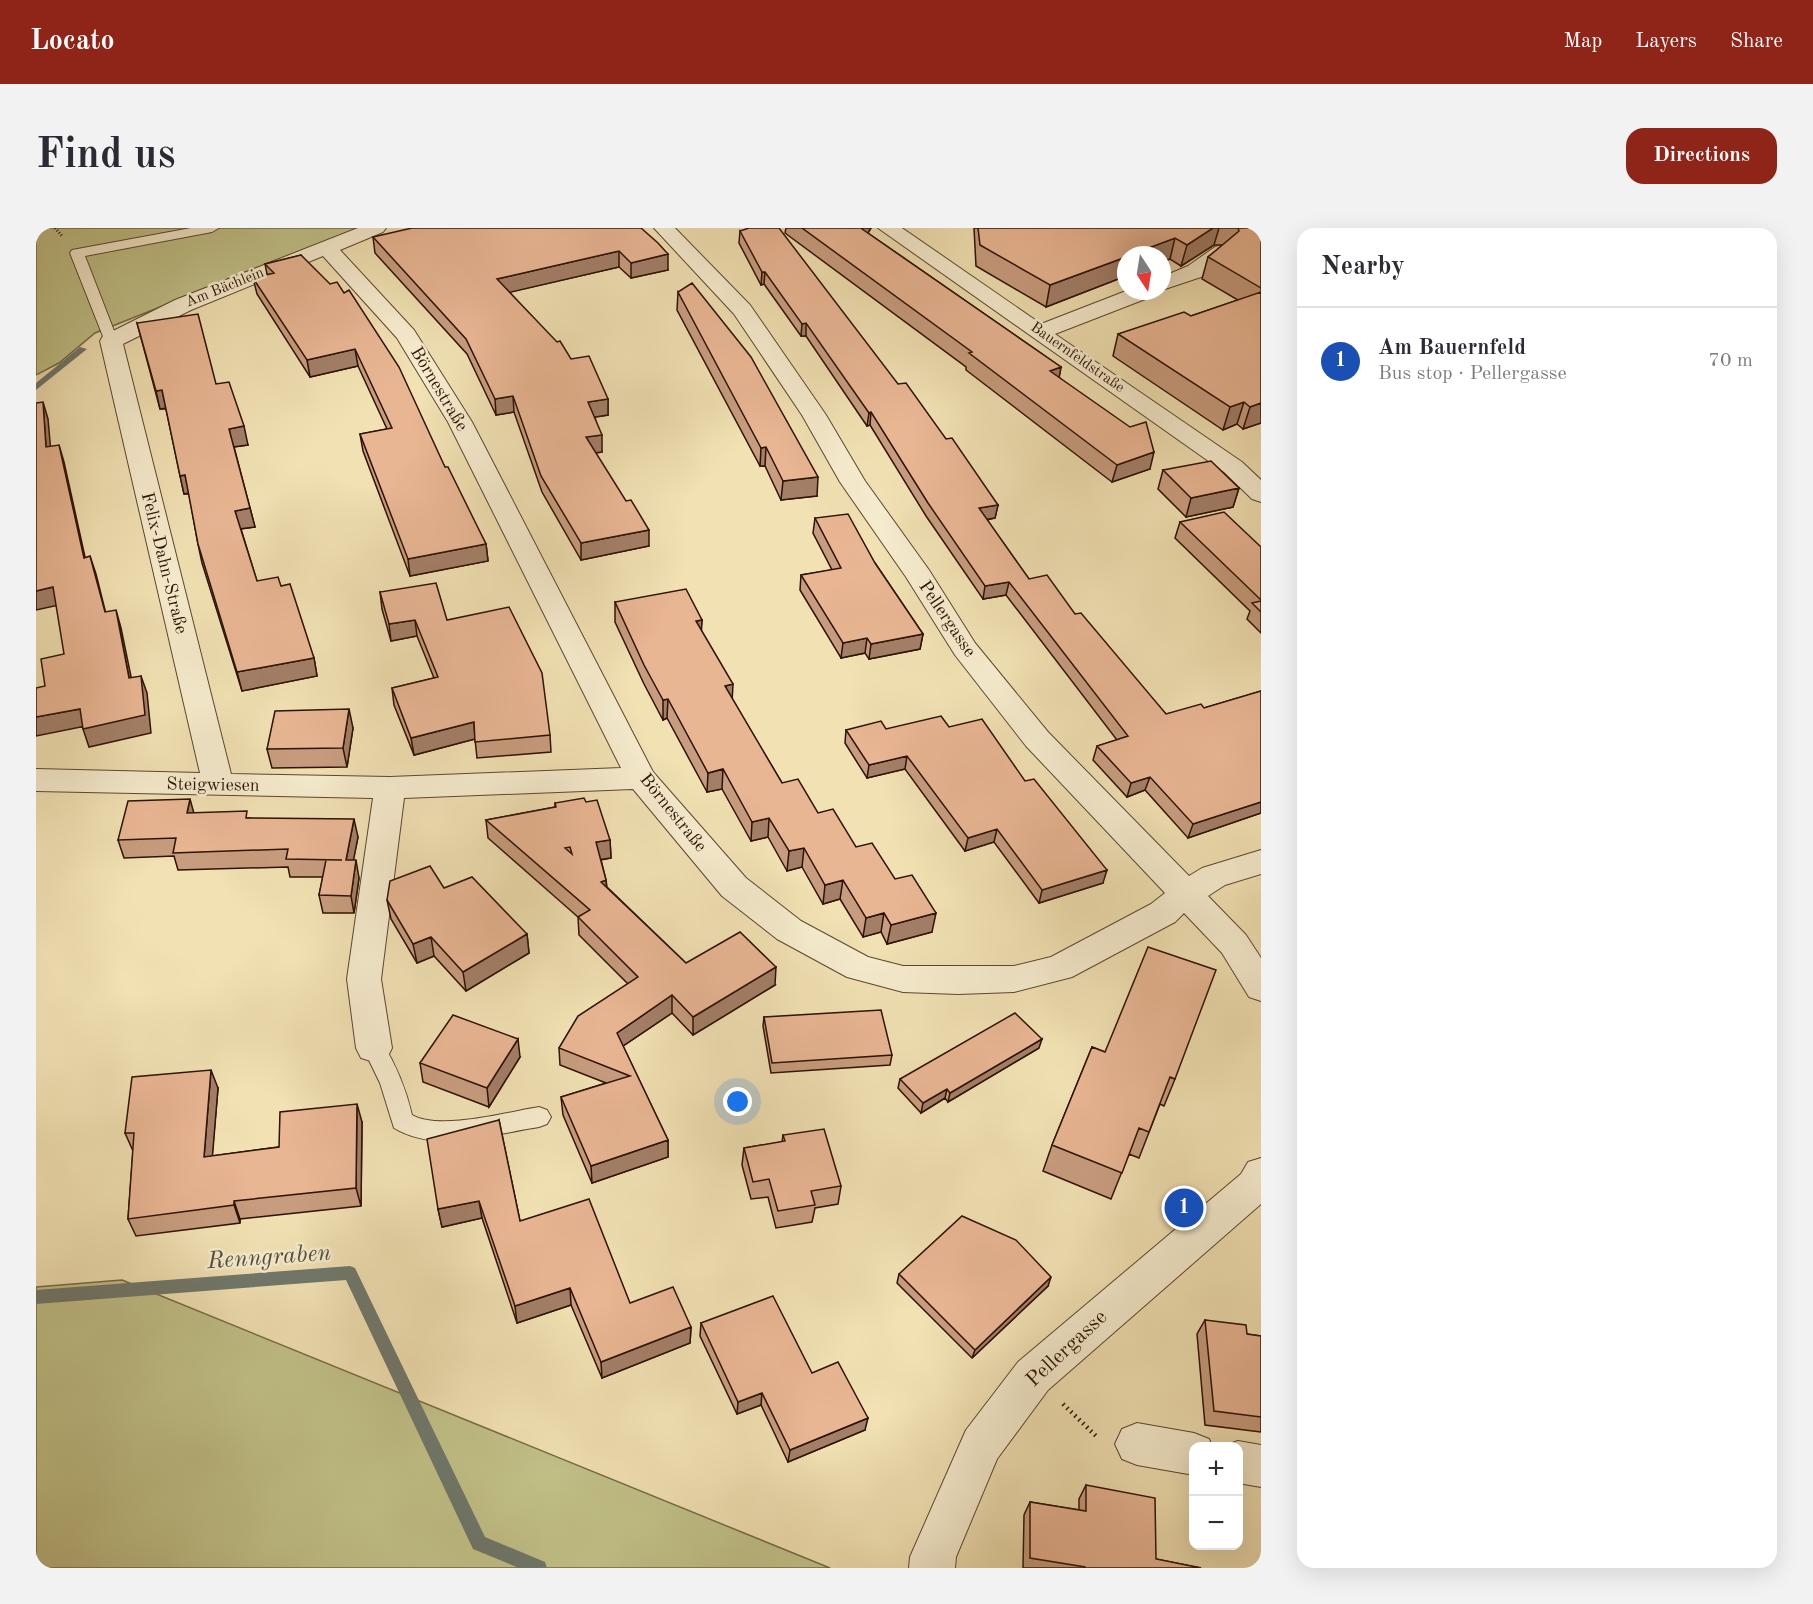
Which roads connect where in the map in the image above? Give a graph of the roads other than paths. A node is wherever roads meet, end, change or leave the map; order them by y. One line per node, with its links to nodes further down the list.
1 (212, 228): 10 (lane)
2 (376, 228): 5 (street, Am Bächlein)
3 (664, 228): 17 (street, Pellergasse)
4 (888, 228): 9 (street, Bauernfeldstraße)
5 (327, 248): 10 (street, Am Bächlein); 12 (street, Börnestraße)
6 (1222, 251): 7 (street)
7 (1171, 281)
8 (1122, 300): 9 (street)
9 (1039, 332): 11 (street, Bauernfeldstraße)
10 (111, 341): 14 (street, Felix-Dahn-Straße)
11 (1261, 494)
12 (641, 778): 15 (street, Steigwiesen); 17 (street, Börnestraße)
13 (36, 780): 14 (street, Steigwiesen)
14 (218, 785): 15 (street, Steigwiesen)
15 (390, 788): 19 (street)
16 (1261, 862): 17 (street, Börnestraße)
17 (1185, 894): 18 (street, Pellergasse)
18 (1261, 987)
19 (374, 1048): 20 (lane)
20 (539, 1117)
21 (1261, 1174): 26 (street, Pellergasse)
22 (1137, 1444): 23 (street)
23 (1189, 1453)
24 (1243, 1463): 25 (street)
25 (1261, 1466)
26 (932, 1568)

